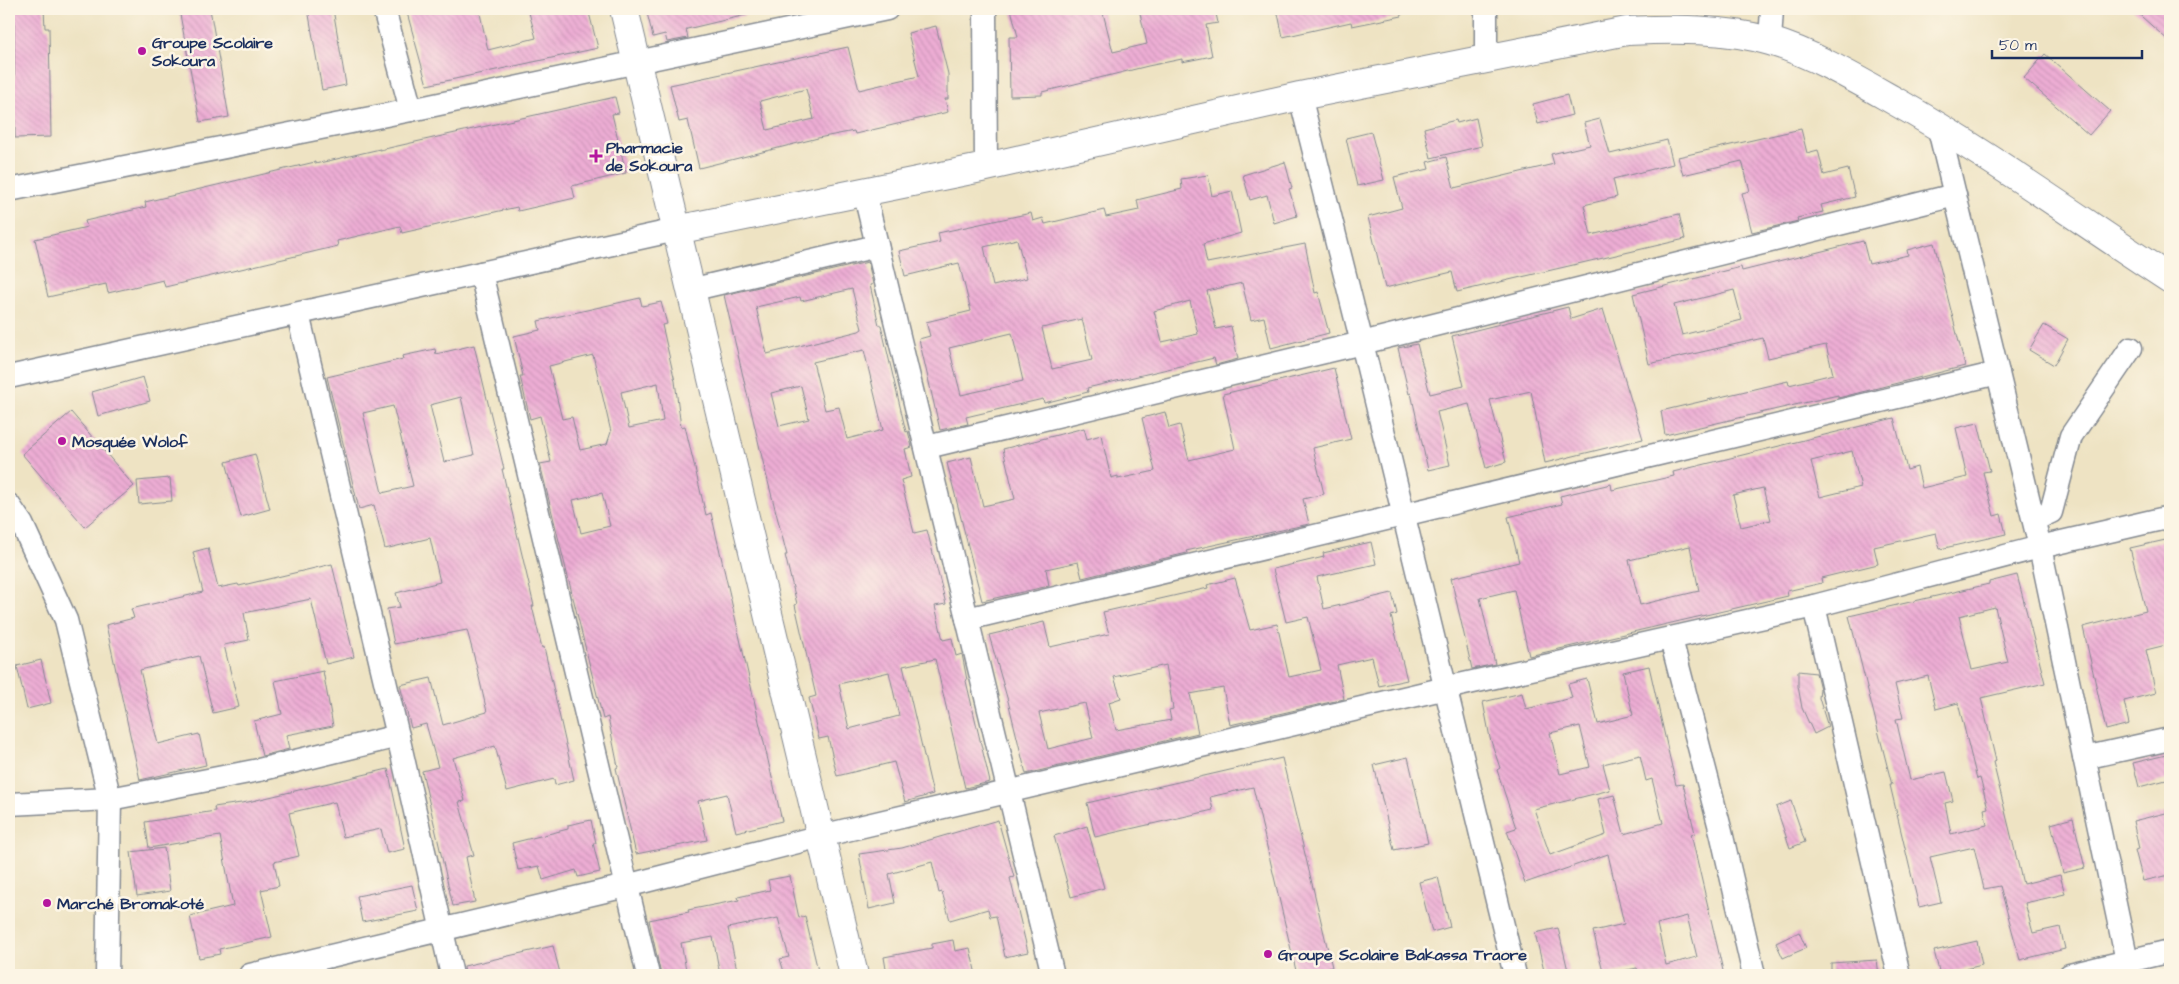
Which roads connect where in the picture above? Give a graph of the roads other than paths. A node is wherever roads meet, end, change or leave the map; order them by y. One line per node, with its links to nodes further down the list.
1 (384, 9): 12 (street)
2 (624, 9): 10 (main road)
3 (886, 9): 7 (street)
4 (985, 9): 14 (street)
5 (1486, 9): 9 (street)
6 (1772, 9): 8 (street)
7 (835, 14): 10 (street)
8 (1770, 41): 9 (main road); 13 (main road)
9 (1486, 59): 11 (main road)
10 (637, 63): 12 (street); 18 (main road)
11 (1300, 96): 14 (main road); 24 (street)
12 (412, 110): 15 (street)
13 (1938, 125): 17 (street); 21 (main road)
14 (986, 167): 16 (main road)
15 (9, 190)
16 (864, 192): 18 (main road); 19 (street)
17 (1955, 195): 24 (street); 26 (street)
18 (676, 230): 20 (street); 22 (main road)
19 (877, 246): 22 (street); 28 (street)
20 (481, 273): 23 (street); 45 (street)
21 (2170, 278)
22 (690, 290): 44 (main road)
23 (298, 314): 27 (street); 38 (street)
24 (1362, 343): 28 (street); 30 (street)
25 (2131, 348): 32 (street)
26 (1998, 373): 30 (street); 32 (street)
27 (9, 377)
28 (927, 447): 35 (street)
29 (9, 505): 42 (street)
30 (1404, 514): 35 (street); 37 (street)
31 (2170, 517): 33 (street)
32 (2034, 520): 33 (street)
33 (2040, 547): 34 (street); 40 (street)
34 (1814, 606): 36 (street); 57 (street)
35 (967, 619): 41 (street)
36 (1672, 639): 37 (street); 56 (street)
37 (1446, 688): 41 (street); 55 (street)
38 (398, 736): 42 (street); 46 (street)
39 (2170, 739): 40 (street)
40 (2084, 758): 48 (street)
41 (1009, 792): 44 (street); 54 (street)
42 (110, 799): 43 (street); 49 (street)
43 (9, 804)
44 (821, 836): 45 (street); 53 (main road)
45 (626, 886): 46 (street); 52 (street)
46 (442, 930): 50 (street); 51 (street)
47 (2170, 951): 48 (street)
48 (2127, 961): 58 (street)
49 (106, 975)
50 (250, 975)
51 (452, 975)
52 (648, 975)
53 (854, 975)
54 (1053, 975)
55 (1515, 975)
56 (1754, 975)
57 (1899, 975)
58 (2070, 975)

